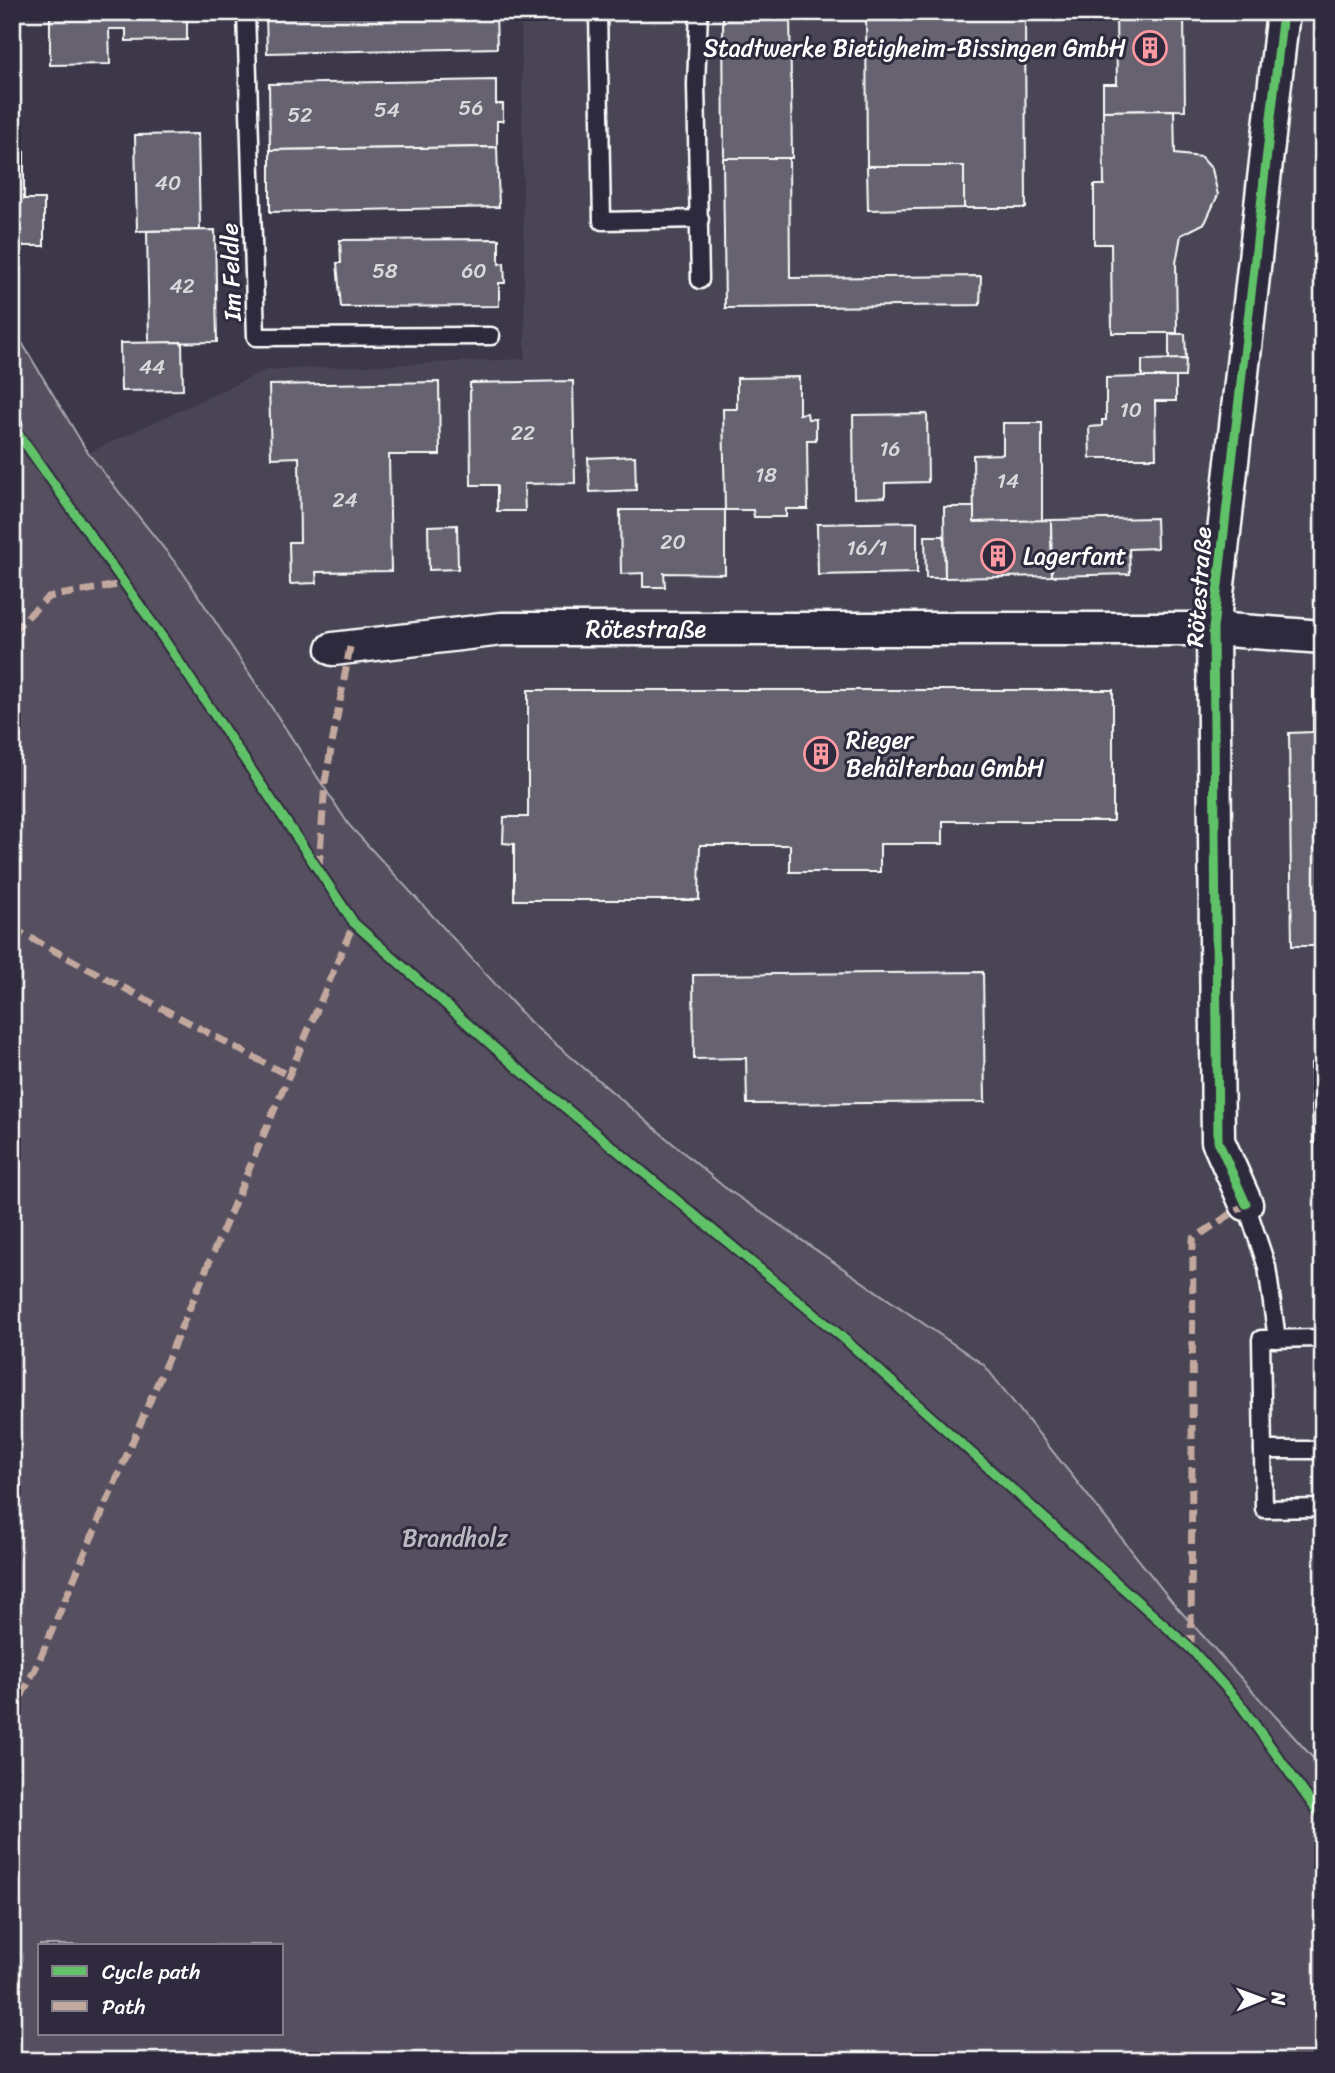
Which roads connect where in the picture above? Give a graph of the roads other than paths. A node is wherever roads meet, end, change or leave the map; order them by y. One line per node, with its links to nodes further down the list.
1 (246, 12): 7 (lane, Im Feldle)
2 (598, 12): 5 (lane)
3 (699, 12): 5 (lane)
4 (1283, 12): 8 (street, Rötestraße)
5 (700, 219): 6 (lane)
6 (699, 280)
7 (491, 336)
8 (1213, 629): 9 (street, Rötestraße); 10 (street, Rötestraße); 11 (street, Rötestraße)
9 (1323, 637)
10 (332, 649)
11 (1246, 1204): 13 (lane)
12 (1323, 1338): 13 (lane)
13 (1277, 1339): 14 (lane)
14 (1263, 1450): 15 (lane); 16 (lane)
15 (1323, 1450)
16 (1323, 1508)

